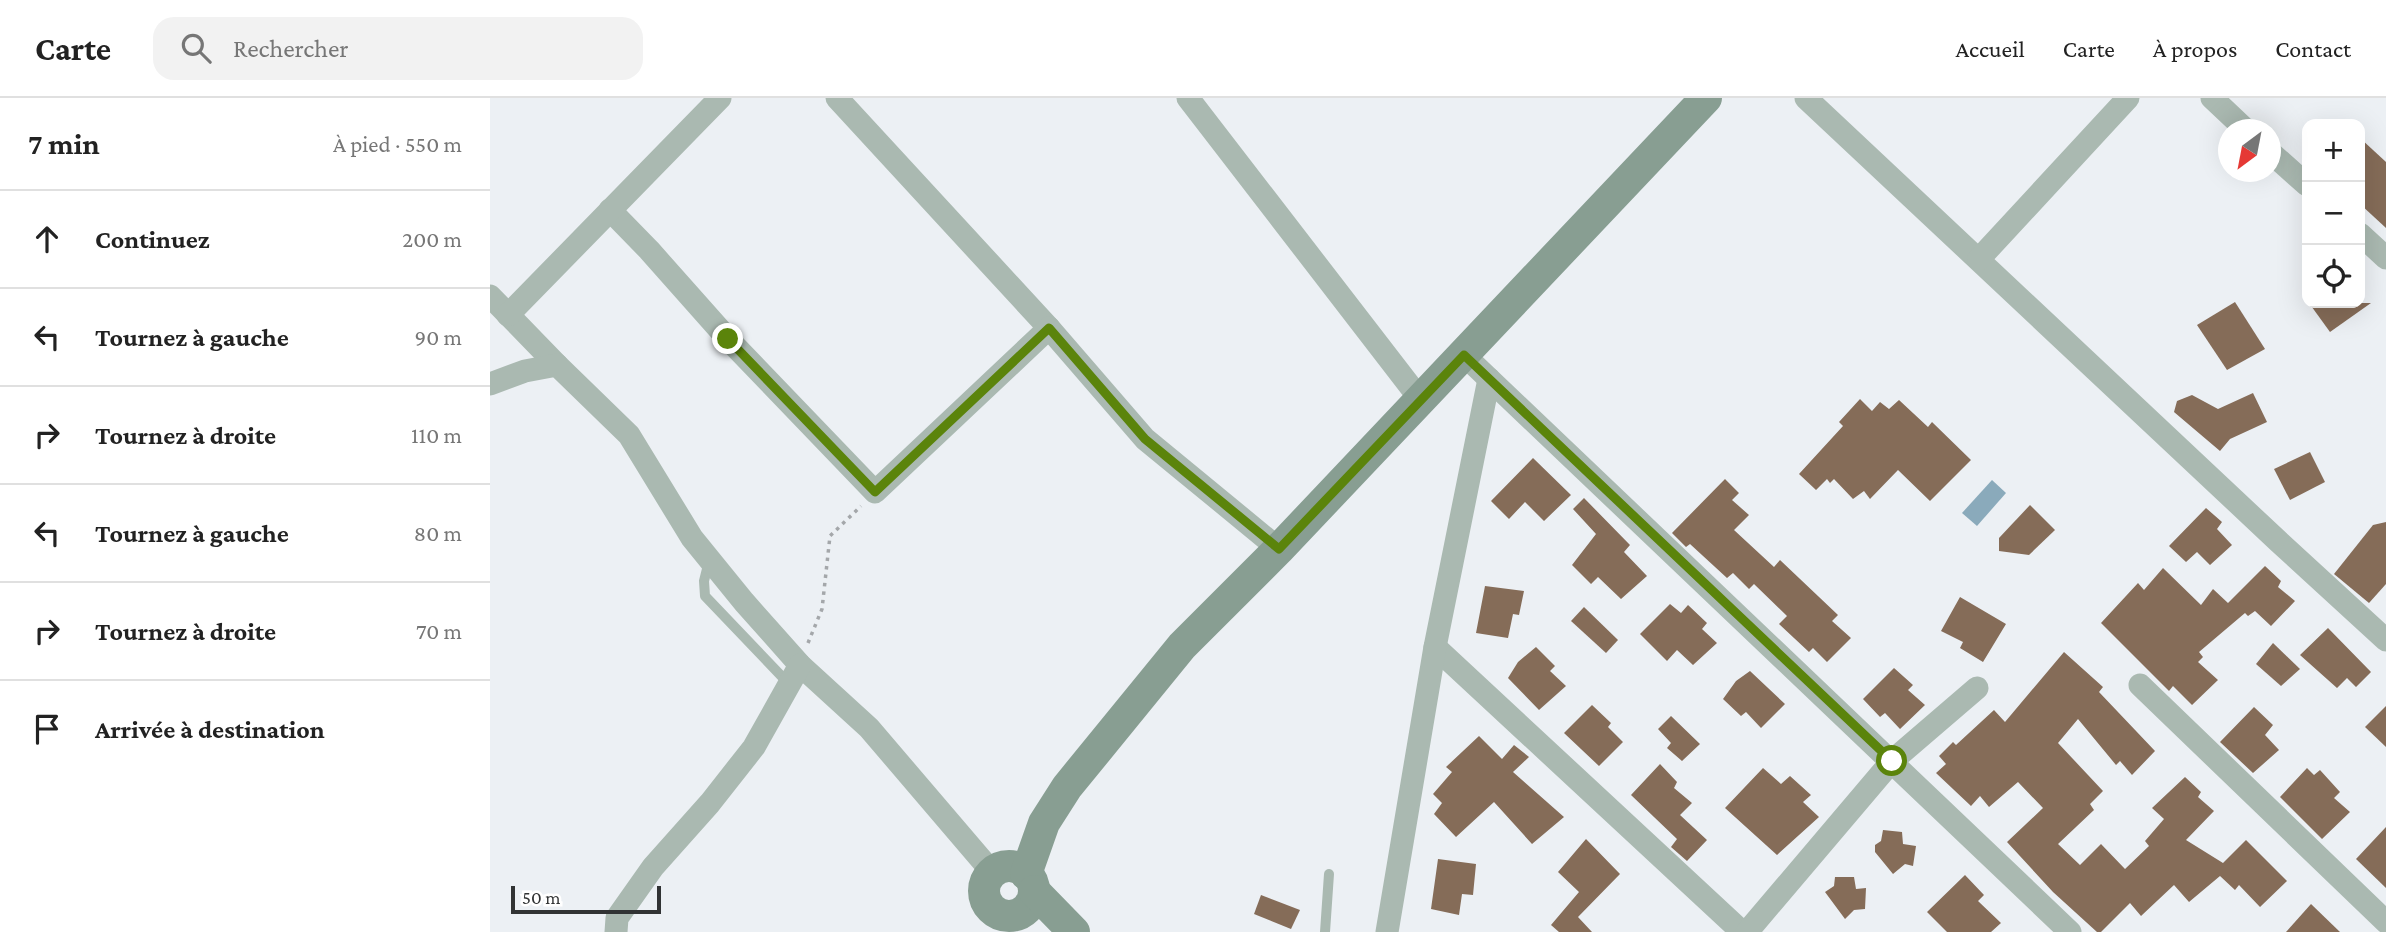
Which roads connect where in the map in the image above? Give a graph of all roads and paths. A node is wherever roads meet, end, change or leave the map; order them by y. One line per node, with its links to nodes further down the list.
1 (720, 98): 11 (street)
2 (837, 98): 17 (street)
3 (1188, 98): 22 (street)
4 (1706, 98): 18 (street)
5 (1806, 98): 14 (street)
6 (2128, 98): 14 (street)
7 (2212, 98): 8 (street)
8 (2234, 119)
9 (2281, 162): 10 (street)
10 (2304, 182)
11 (610, 210): 16 (street); 23 (street)
12 (2365, 239): 13 (street)
13 (2386, 258)
14 (1979, 259): 28 (street)
15 (490, 296): 16 (street)
16 (508, 315): 19 (street)
17 (1049, 328): 23 (street); 24 (street)
18 (1464, 355): 20 (street); 22 (street)
19 (557, 365): 21 (street); 25 (street)
20 (1489, 379): 29 (street); 33 (street)
21 (490, 384)
22 (1420, 399): 24 (street)
23 (875, 492): 30 (path)
24 (1279, 549): 36 (street)
25 (709, 559): 26 (street); 27 (lane)
26 (744, 602): 27 (lane); 30 (street)
27 (725, 618): 30 (lane)
28 (2386, 640)
29 (1435, 647): 39 (street); 43 (street)
30 (794, 674): 34 (street); 40 (street)
31 (2140, 685): 37 (street)
32 (1977, 688): 33 (street)
33 (1892, 761): 43 (street); 44 (street)
34 (992, 872): 36 (street); 38 (street)
35 (1329, 874): 42 (lane)
36 (1030, 883): 38 (street); 41 (street)
37 (2386, 922)
38 (1006, 923)
39 (1391, 929)
40 (616, 932)
41 (1074, 932)
42 (1325, 932)
43 (1744, 932)
44 (2070, 932)

